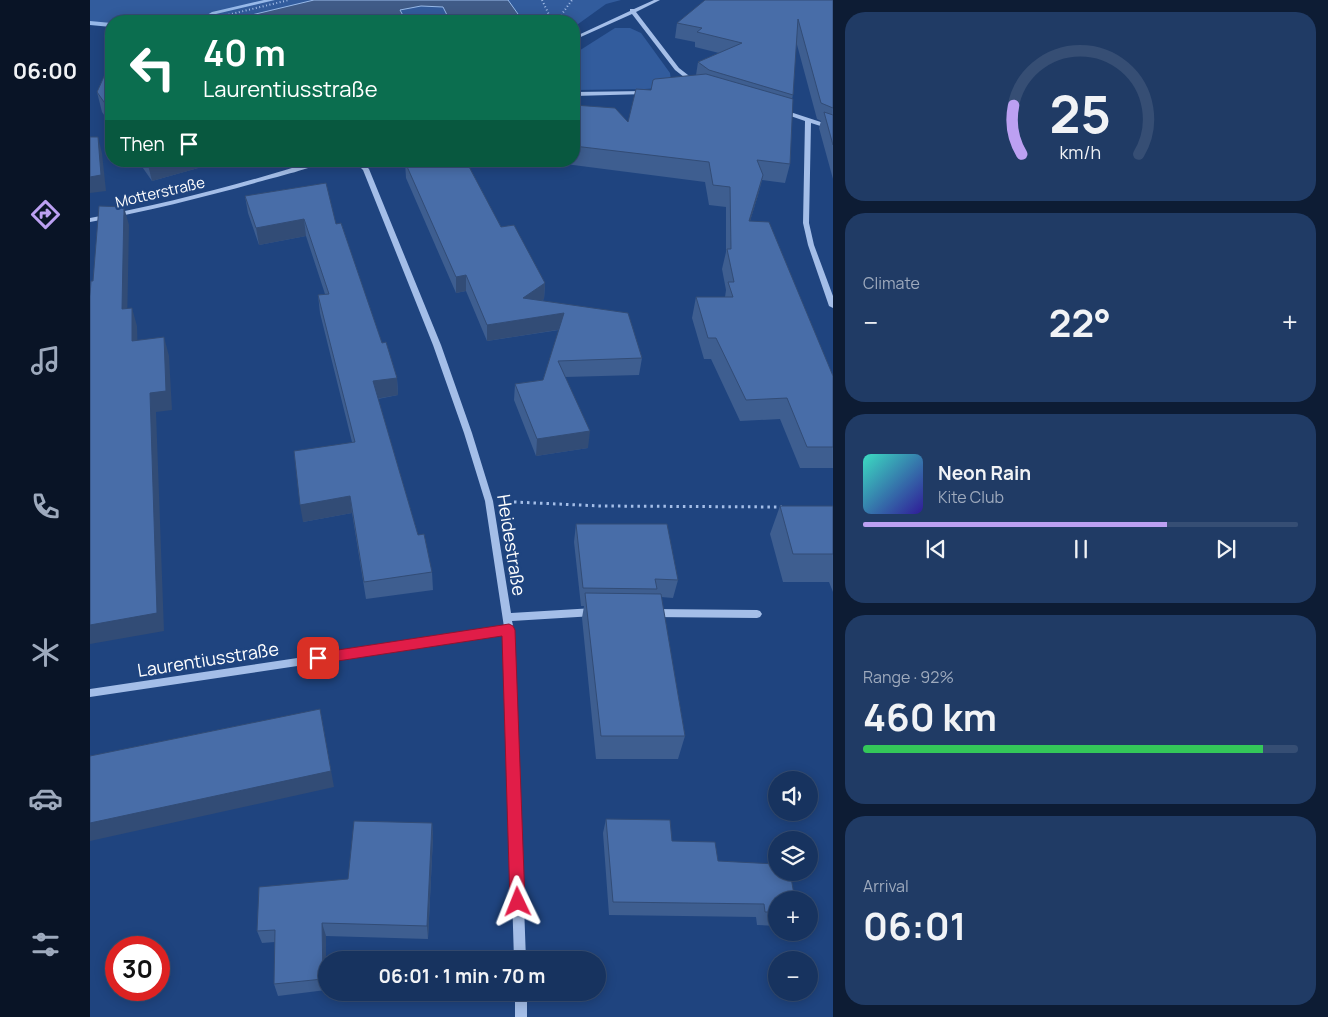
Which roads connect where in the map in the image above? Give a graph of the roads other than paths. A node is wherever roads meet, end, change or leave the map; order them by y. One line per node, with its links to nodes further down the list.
1 (658, 0): 2 (street)
2 (632, 10): 3 (street); 4 (street)
3 (580, 35)
4 (694, 89)
5 (650, 93): 6 (street)
6 (580, 94)
7 (772, 109): 8 (street)
8 (808, 120): 9 (street); 13 (street)
9 (833, 128)
10 (302, 167): 12 (street, Motterstraße)
11 (364, 167): 17 (street, Heidestraße)
12 (90, 220)
13 (833, 306)
14 (601, 612): 17 (street)
15 (640, 613): 16 (street)
16 (757, 614)
17 (506, 617): 18 (street, Heidestraße)
18 (509, 630): 19 (street, Laurentiusstraße); 20 (street, Heidestraße)
19 (90, 693)
20 (520, 951)
21 (521, 1001): 22 (street)
22 (522, 1017)

